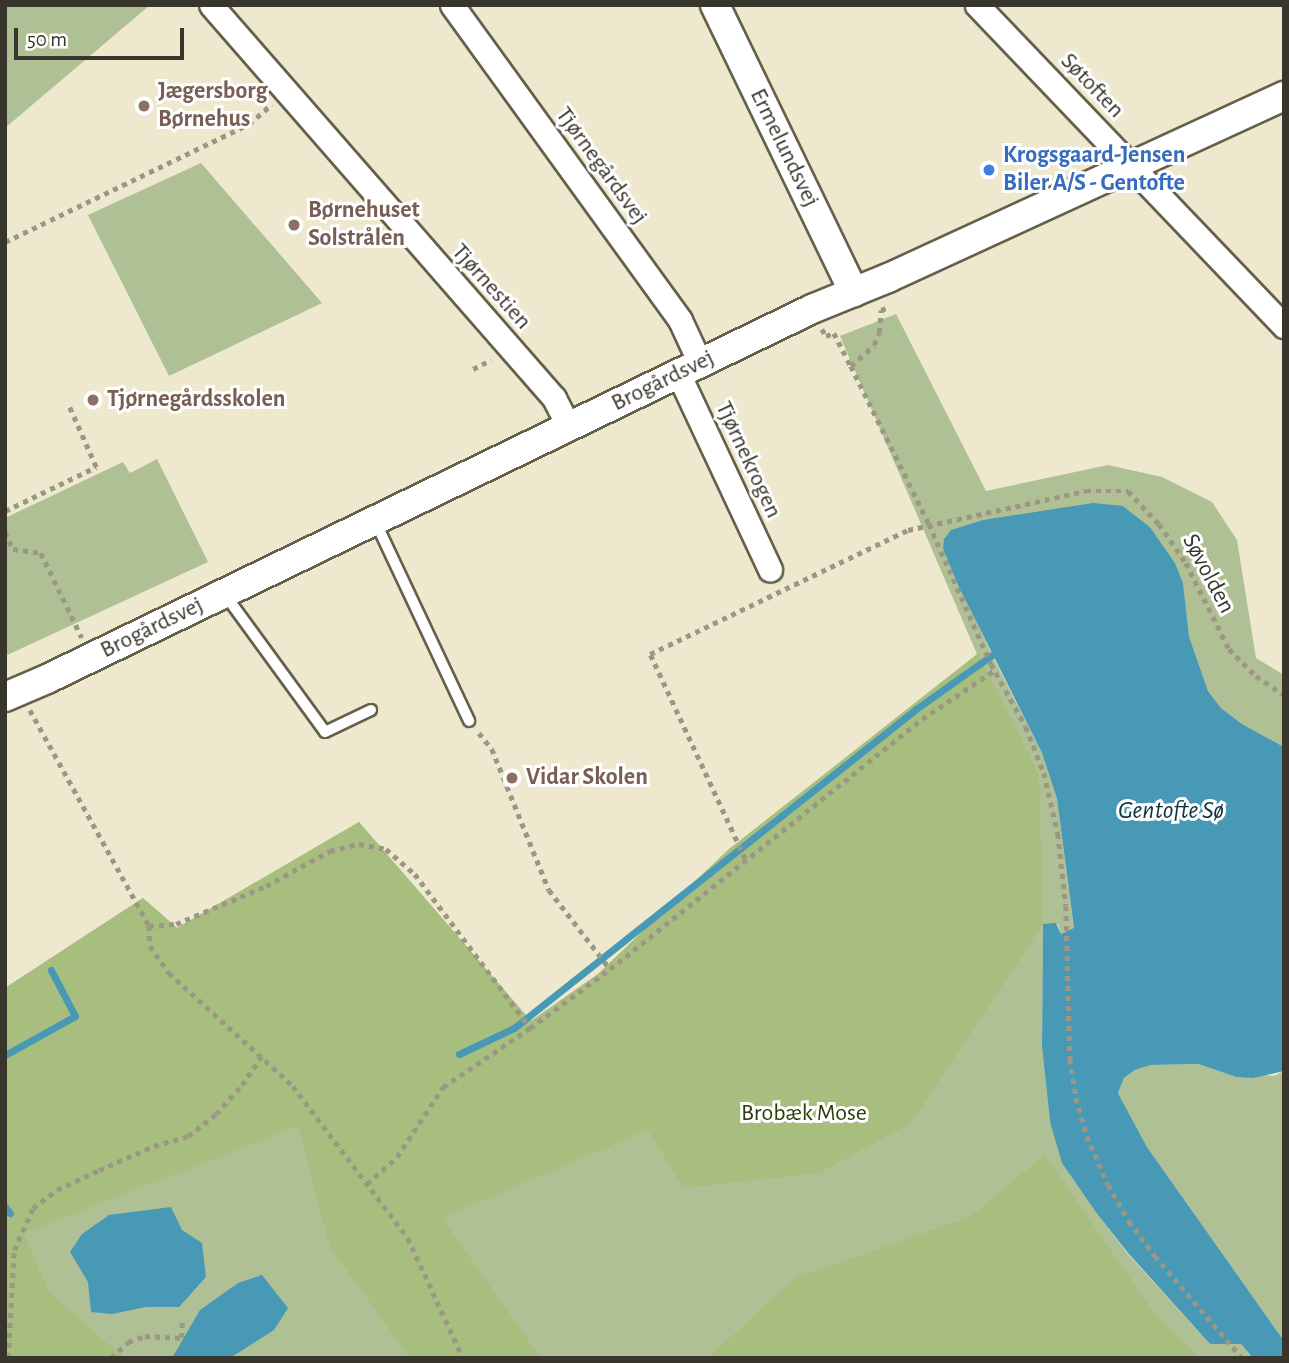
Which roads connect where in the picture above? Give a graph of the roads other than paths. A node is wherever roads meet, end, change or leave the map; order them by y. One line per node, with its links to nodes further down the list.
1 (211, 5): 10 (street, Tjørnestien)
2 (452, 5): 9 (street, Tjørnegårdsvej)
3 (715, 5): 7 (street, Ermelundsvej)
4 (977, 5): 6 (street, Søtoften)
5 (1284, 96): 6 (street, Brogårdsvej)
6 (1133, 166): 7 (street, Brogårdsvej); 8 (street, Søtoften)
7 (854, 292): 9 (street, Brogårdsvej)
8 (1284, 326)
9 (689, 368): 10 (street, Brogårdsvej); 12 (street, Tjørnekrogen)
10 (569, 427): 11 (street, Brogårdsvej)
11 (374, 521): 13 (street, Brogårdsvej); 18 (lane)
12 (770, 569)
13 (225, 593): 14 (street, Brogårdsvej); 16 (lane)
14 (47, 679): 15 (street, Brogårdsvej); 17 (street, Brogårdsvej)
15 (5, 697)
16 (371, 710)
17 (5, 712)
18 (469, 721)

